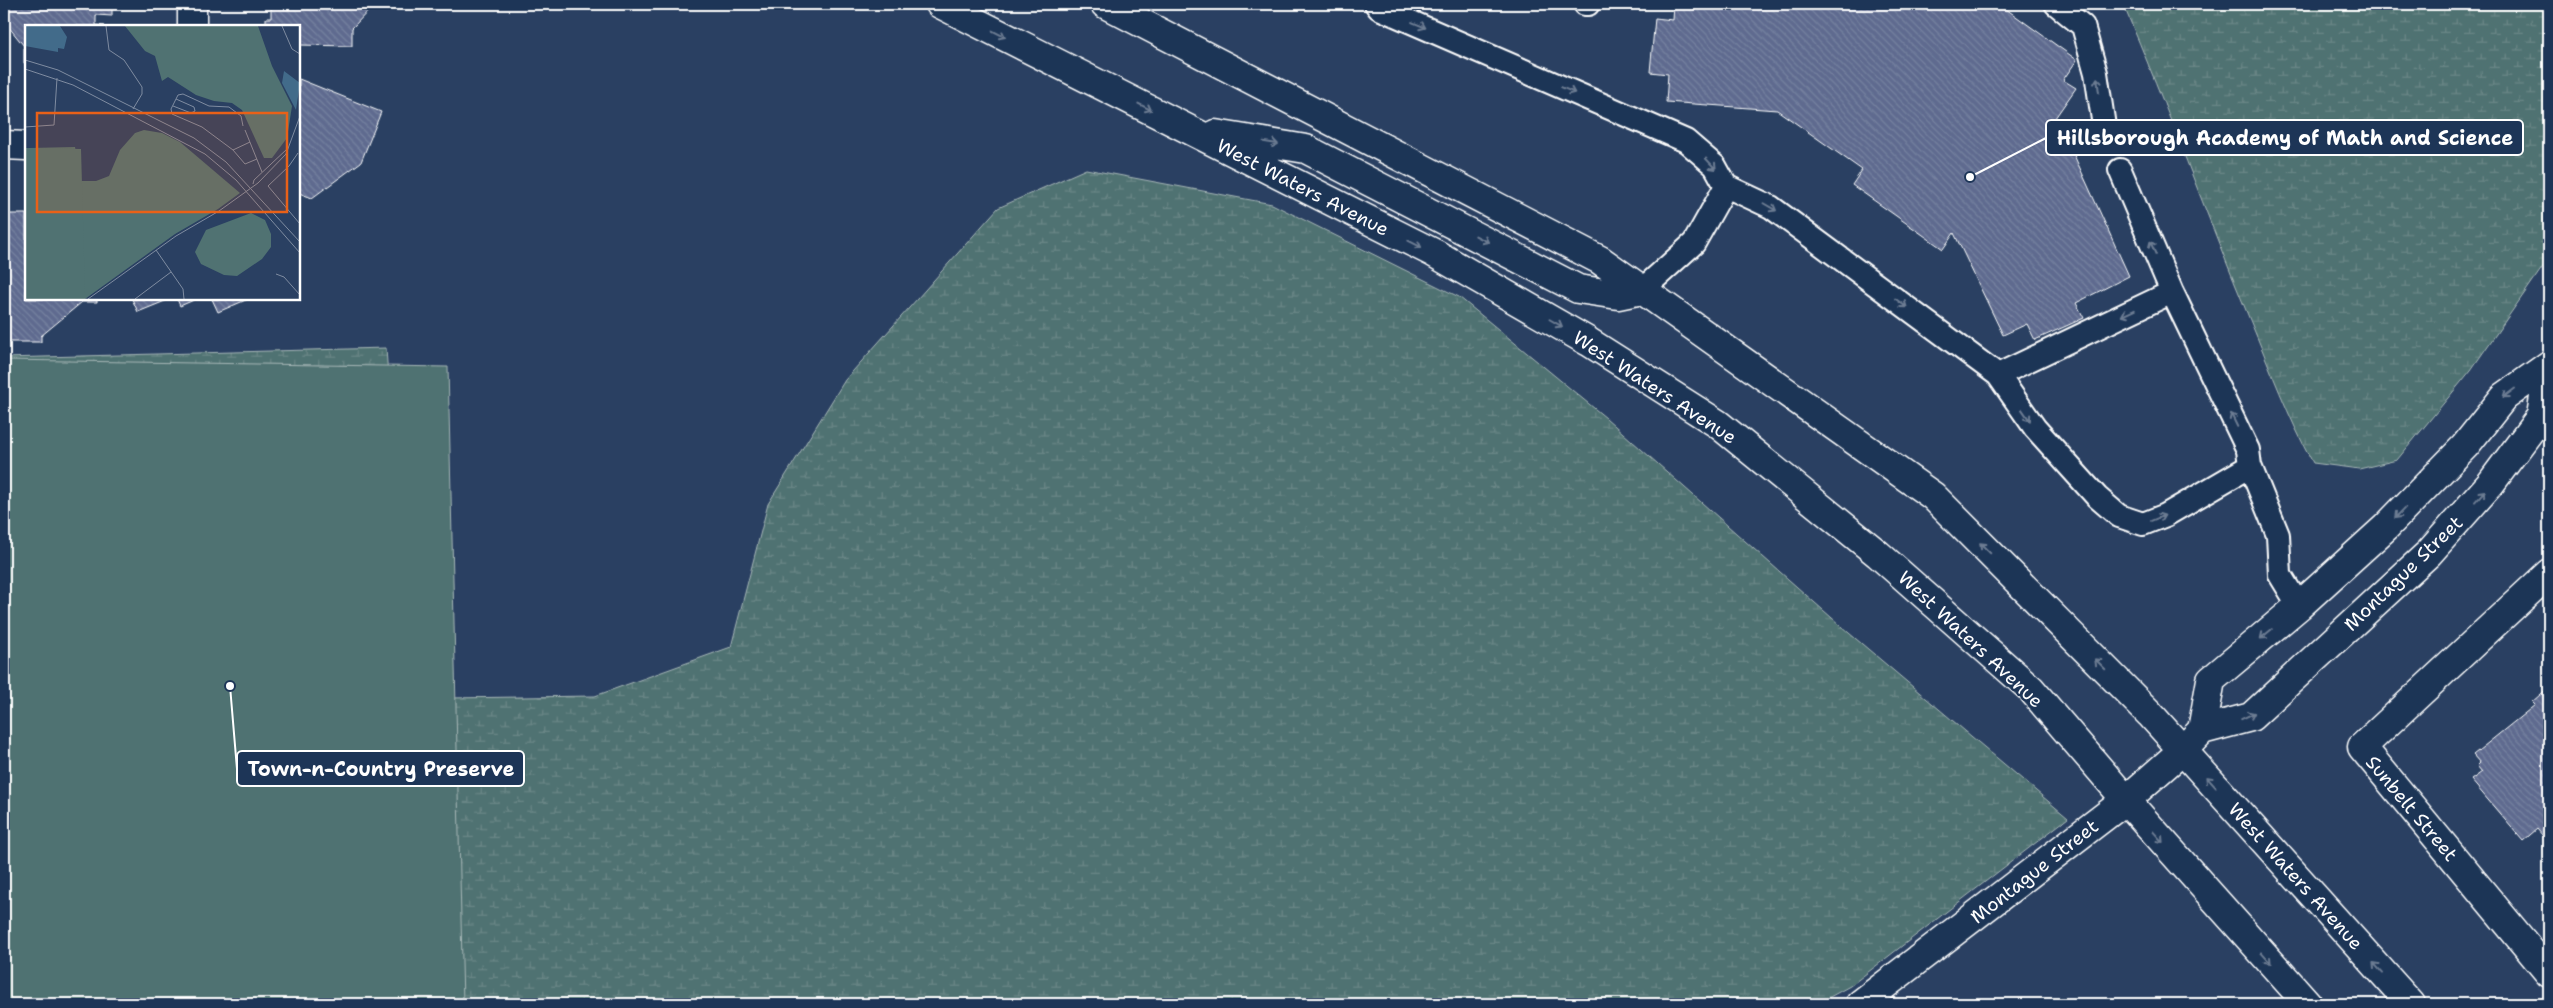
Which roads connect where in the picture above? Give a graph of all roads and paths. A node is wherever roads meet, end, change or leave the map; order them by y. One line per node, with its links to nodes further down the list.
1 (192, 4): 6 (street)
2 (1105, 4): 13 (street, West Waters Avenue)
3 (1376, 4): 12 (lane, one-way to 12)
4 (2056, 4): 8 (lane, one-way to 4)
5 (952, 6): 7 (street, West Waters Avenue, one-way to 7)
6 (192, 25)
7 (1189, 129): 13 (street, one-way to 13); 22 (street, West Waters Avenue, one-way to 22)
8 (2105, 133)
9 (4, 145): 10 (street)
10 (25, 146)
11 (2120, 170): 14 (lane, one-way to 11)
12 (1726, 186): 13 (lane); 16 (lane, one-way to 16)
13 (1642, 290): 21 (street, West Waters Avenue, one-way to 13)
14 (2172, 292): 16 (lane, one-way to 16); 17 (lane, one-way to 14)
15 (2549, 366): 19 (street, Montague Street, one-way to 19); 20 (street, Montague Street, one-way to 15)
16 (1998, 375): 17 (lane, one-way to 17)
17 (2250, 466): 19 (lane)
18 (2549, 573): 23 (street, Sunbelt Street)
19 (2299, 606): 20 (street, Montague Street, one-way to 20)
20 (2202, 730): 21 (street, Montague Street)
21 (2183, 750): 22 (street, Montague Street); 26 (street, West Waters Avenue, one-way to 21)
22 (2126, 800): 24 (street, Montague Street); 25 (street, West Waters Avenue, one-way to 25)
23 (2549, 973)
24 (1860, 1004)
25 (2308, 1004)
26 (2411, 1004)

